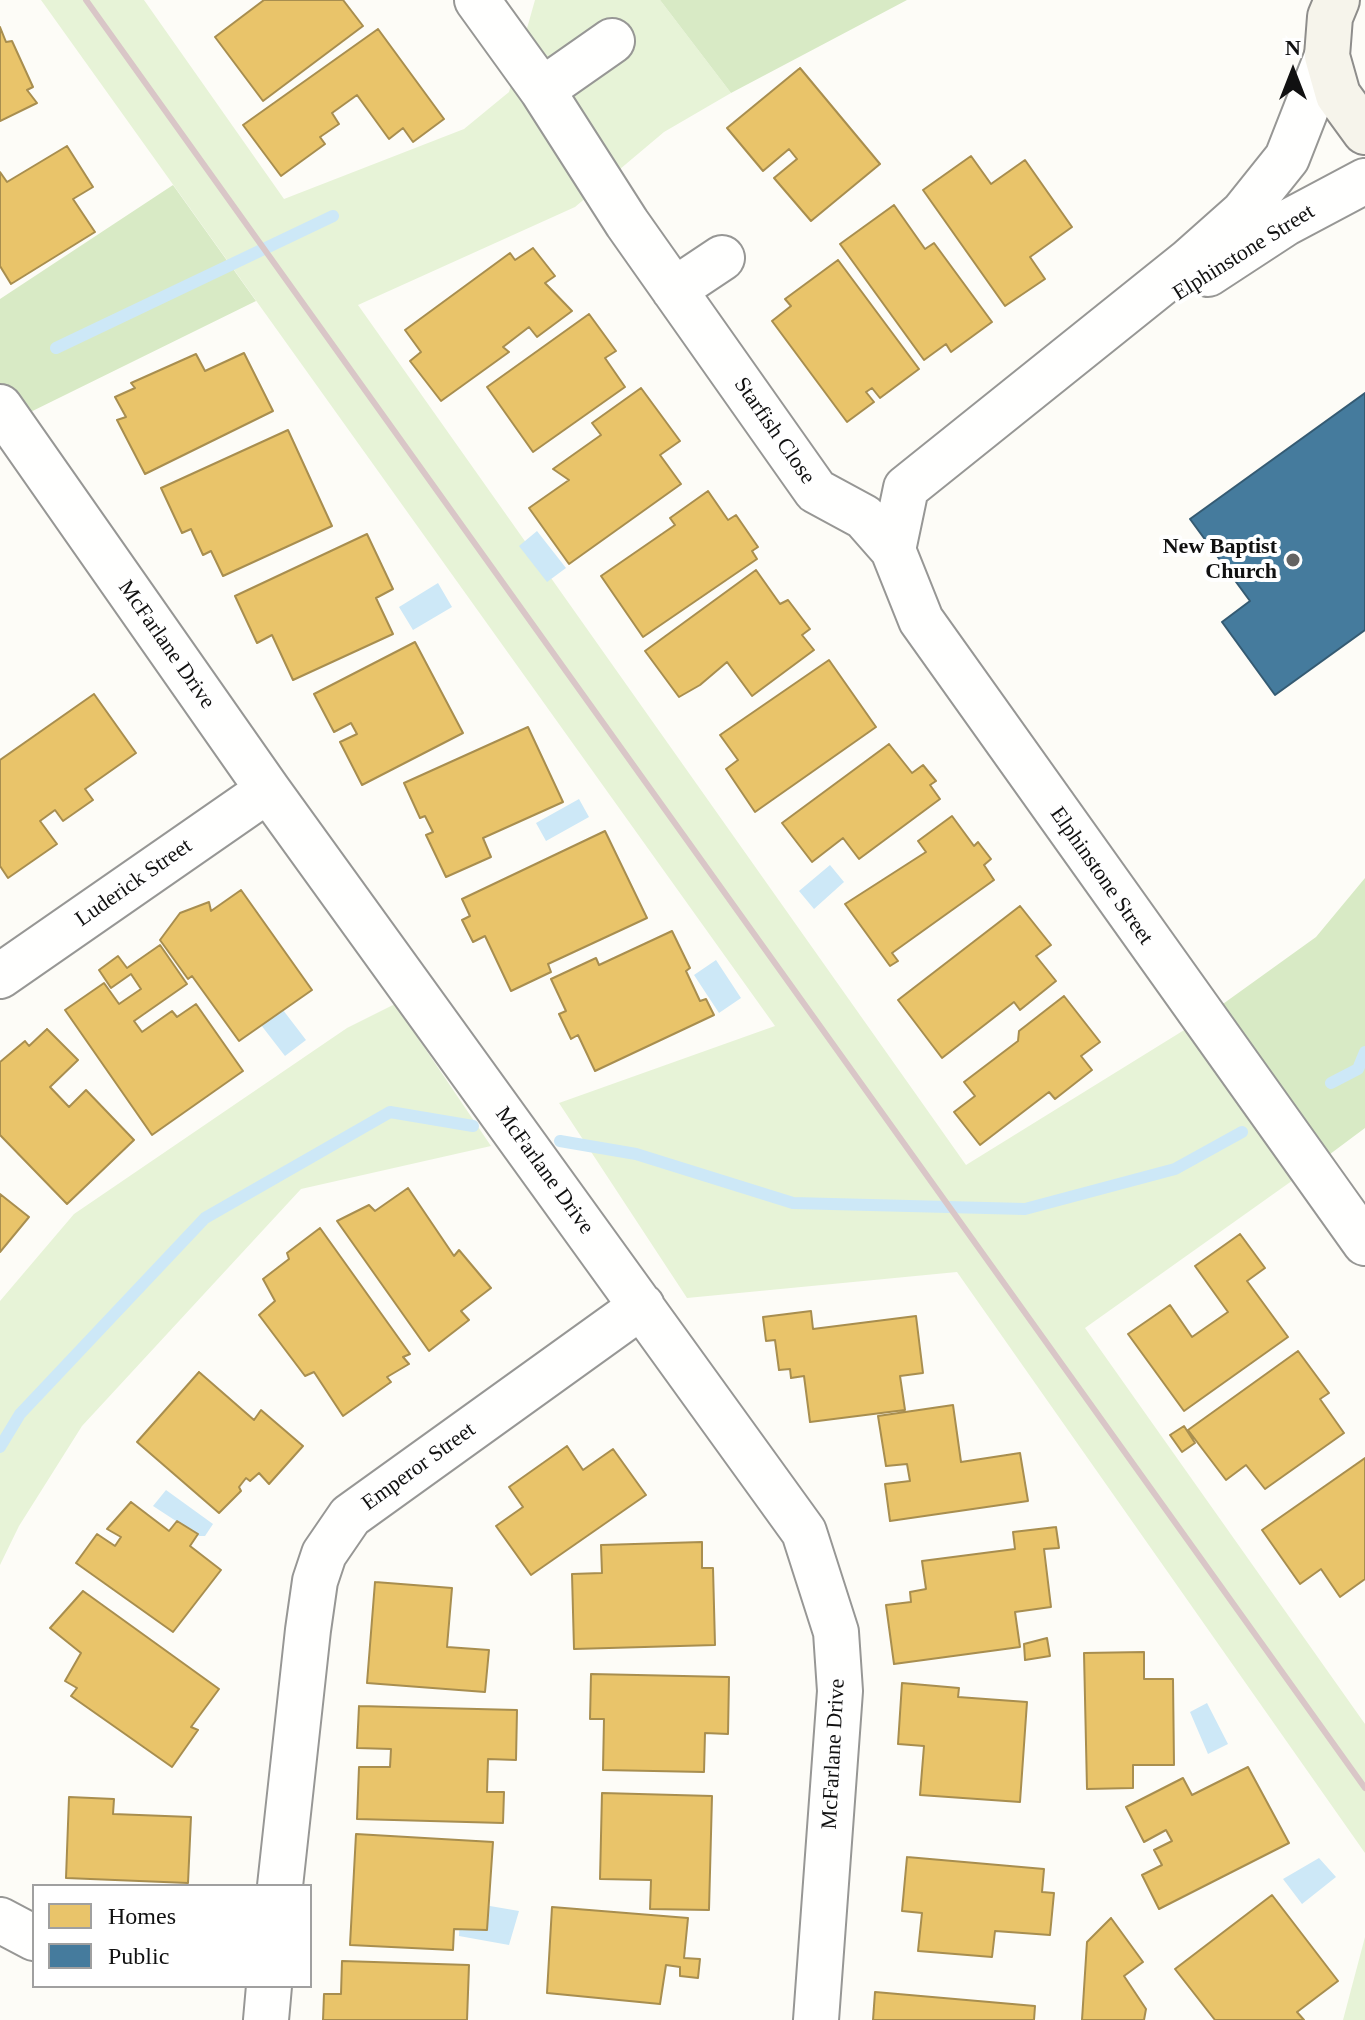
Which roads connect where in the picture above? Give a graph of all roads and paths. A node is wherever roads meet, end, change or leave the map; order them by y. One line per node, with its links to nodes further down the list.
1 (477, 0): 5 (street, Starfish Close)
2 (1337, 0): 4 (main road)
3 (612, 41): 5 (street)
4 (1327, 56): 6 (main road); 10 (street, Elphinstone Street)
5 (542, 90): 9 (street, Starfish Close)
6 (1365, 132)
7 (1365, 181): 10 (street, Elphinstone Street)
8 (722, 258): 9 (street)
9 (674, 290): 13 (street, Starfish Close)
10 (1042, 376): 12 (street, Elphinstone Street)
11 (0, 407): 15 (street, McFarlane Drive)
12 (906, 488): 13 (street, Elphinstone Street); 14 (street)
13 (841, 505): 14 (street, Starfish Close)
14 (893, 550): 17 (street, Elphinstone Street)
15 (268, 790): 16 (street, Luderick Street); 18 (street, McFarlane Drive)
16 (0, 976)
17 (1365, 1243)
18 (642, 1306): 19 (street, Emperor Street); 24 (street, McFarlane Drive)
19 (280, 1884)
20 (0, 1920): 21 (street)
21 (32, 1937)
22 (269, 1988): 23 (street)
23 (266, 2020)
24 (816, 2020)

